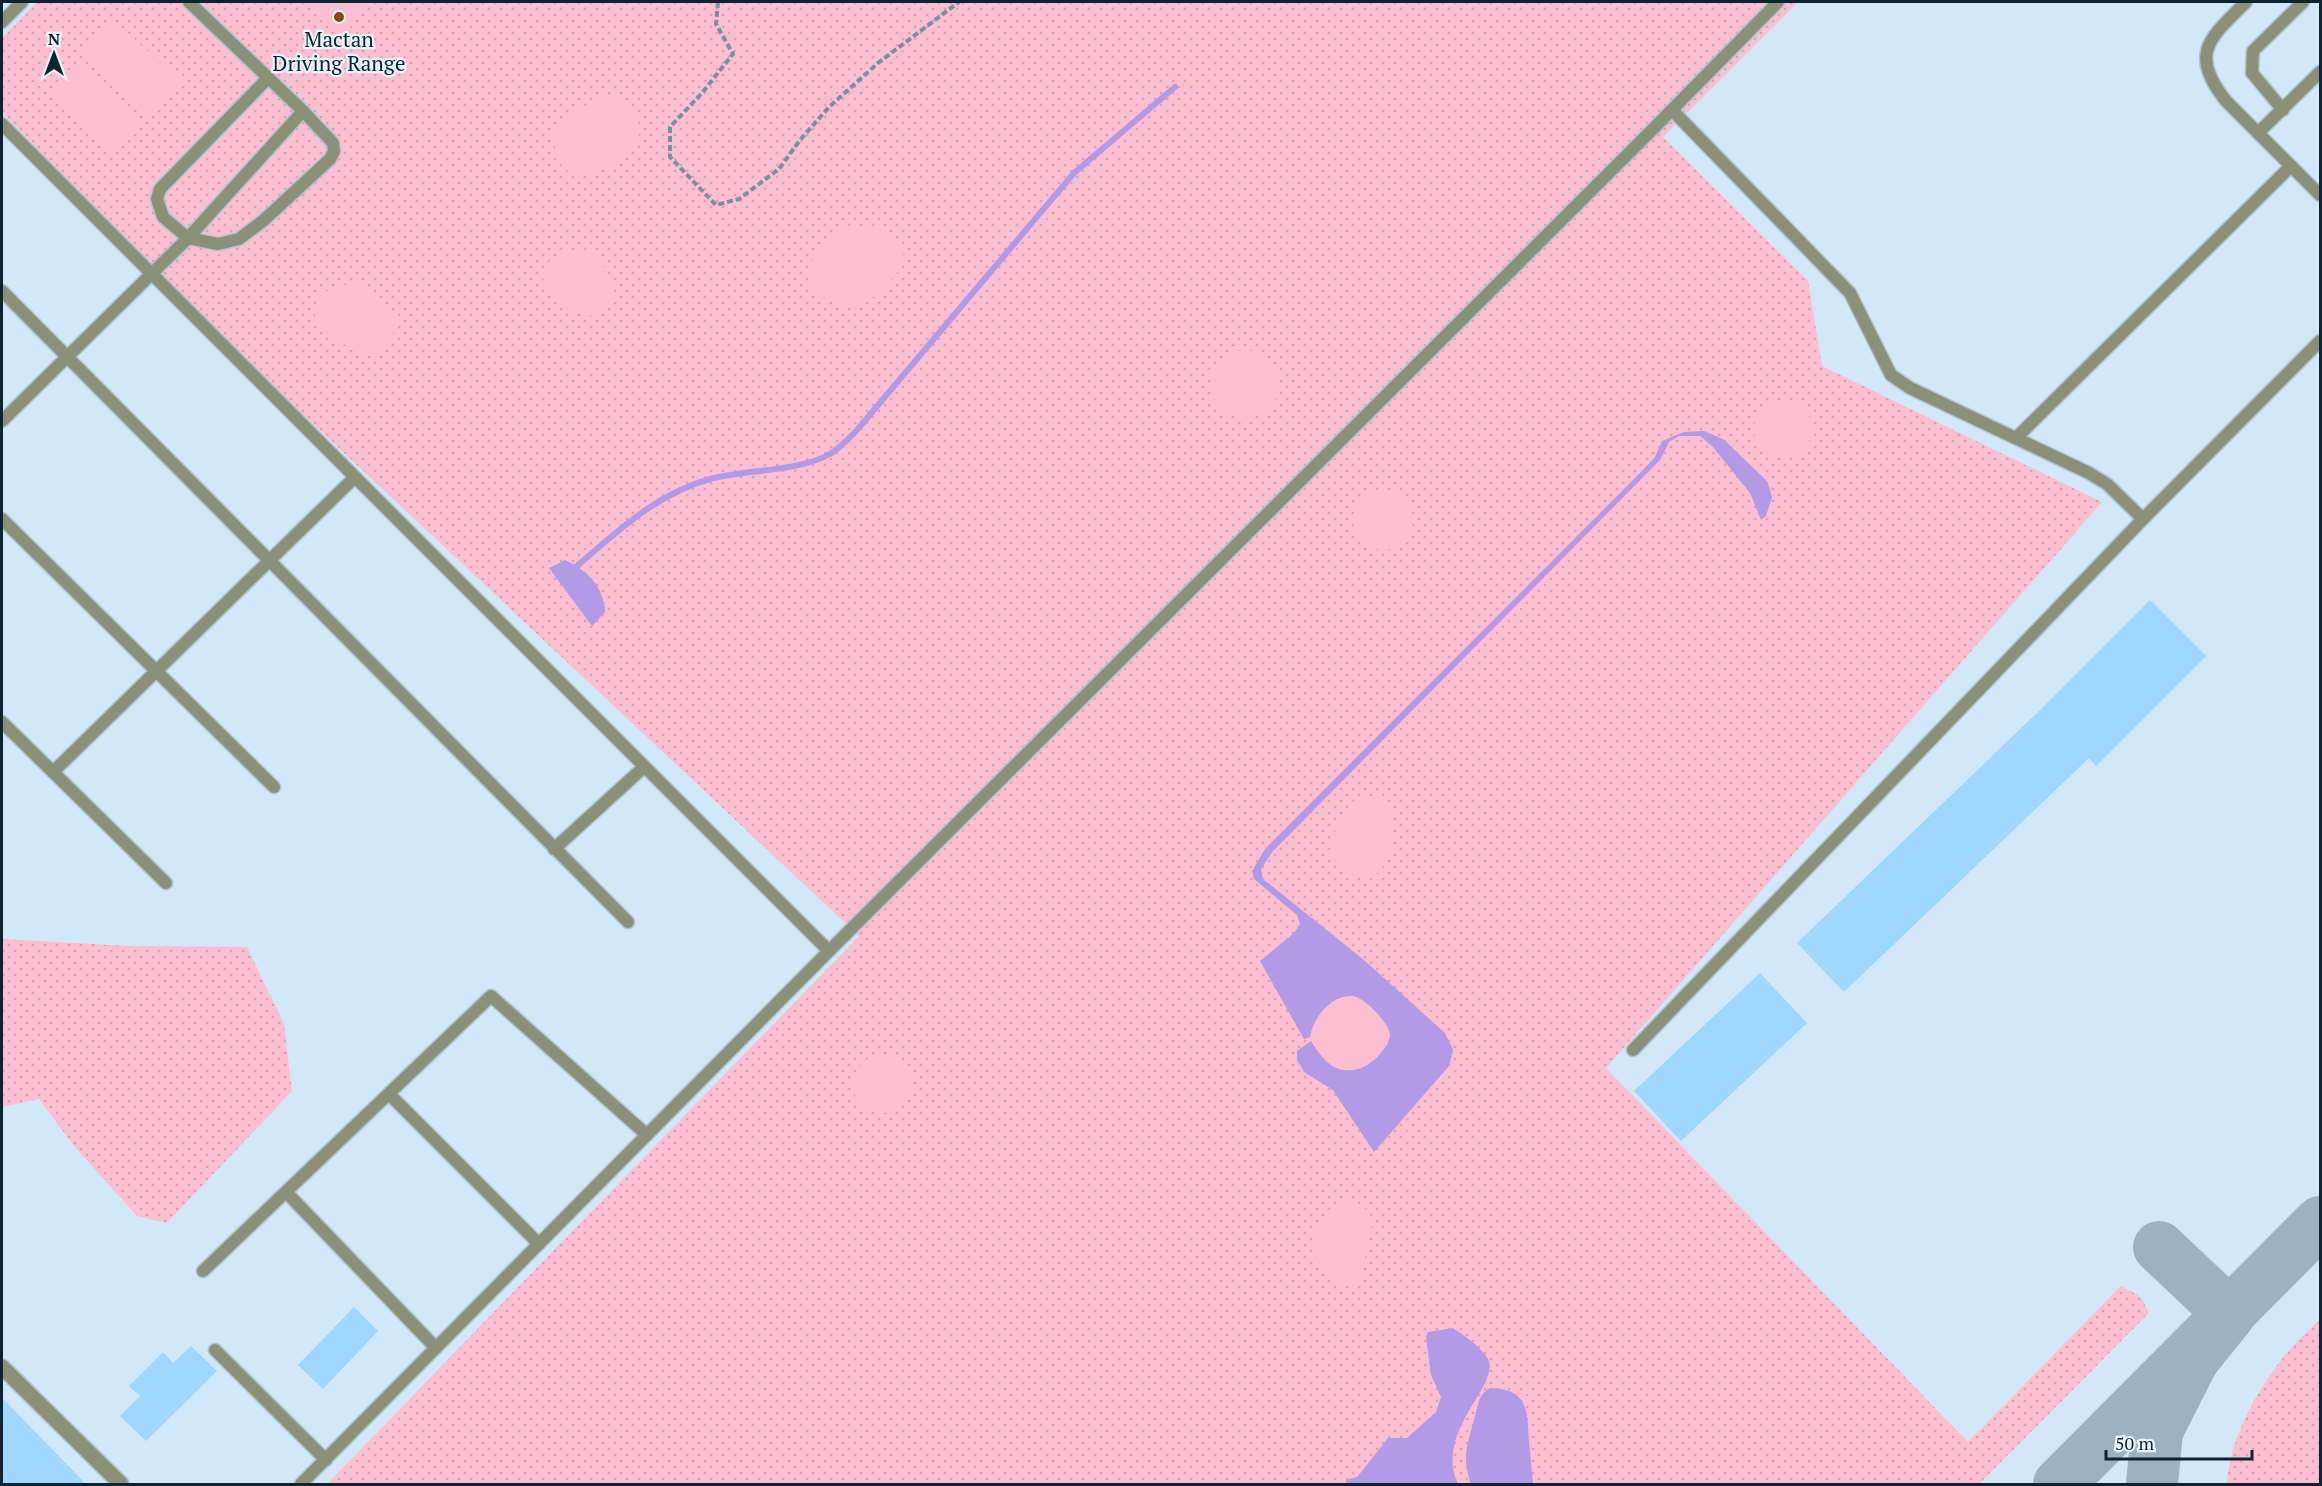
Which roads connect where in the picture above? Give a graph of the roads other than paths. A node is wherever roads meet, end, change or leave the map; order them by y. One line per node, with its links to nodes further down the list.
1 (22, 2): 6 (lane)
2 (189, 2): 8 (lane)
3 (1778, 2): 9 (lane)
4 (2246, 2): 13 (lane)
5 (2303, 2): 10 (lane)
6 (2, 22)
7 (2320, 72): 10 (lane)
8 (268, 78): 11 (lane); 16 (lane)
9 (1672, 110): 22 (lane); 35 (lane)
10 (2283, 110): 13 (lane)
11 (303, 111): 16 (lane); 16 (lane)
12 (2, 124): 17 (lane)
13 (2258, 133): 14 (lane)
14 (2291, 166): 15 (lane); 22 (lane)
15 (2320, 195)
16 (188, 238): 17 (lane)
17 (151, 273): 20 (lane); 23 (lane)
18 (2, 291): 20 (lane)
19 (2320, 340): 25 (lane)
20 (66, 357): 21 (lane); 26 (lane)
21 (2, 421)
22 (2016, 438): 25 (lane)
23 (355, 477): 26 (lane); 29 (lane)
24 (2, 519): 27 (lane)
25 (2143, 519): 36 (lane)
26 (268, 562): 27 (lane); 32 (lane)
27 (156, 671): 30 (lane); 31 (lane)
28 (2, 722): 30 (lane)
29 (645, 767): 32 (lane); 35 (lane)
30 (53, 772): 33 (lane)
31 (274, 787)
32 (554, 849): 34 (lane)
33 (166, 883)
34 (628, 922)
35 (829, 951): 38 (lane)
36 (1633, 1050)
37 (389, 1094): 38 (lane); 39 (lane); 40 (lane)
38 (647, 1135): 40 (lane)
39 (286, 1192): 41 (lane); 42 (lane)
40 (539, 1244): 42 (lane)
41 (203, 1271)
42 (436, 1348): 45 (lane)
43 (215, 1350): 45 (lane)
44 (2, 1367): 46 (street)
45 (326, 1460): 47 (lane)
46 (121, 1485)
47 (301, 1485)

